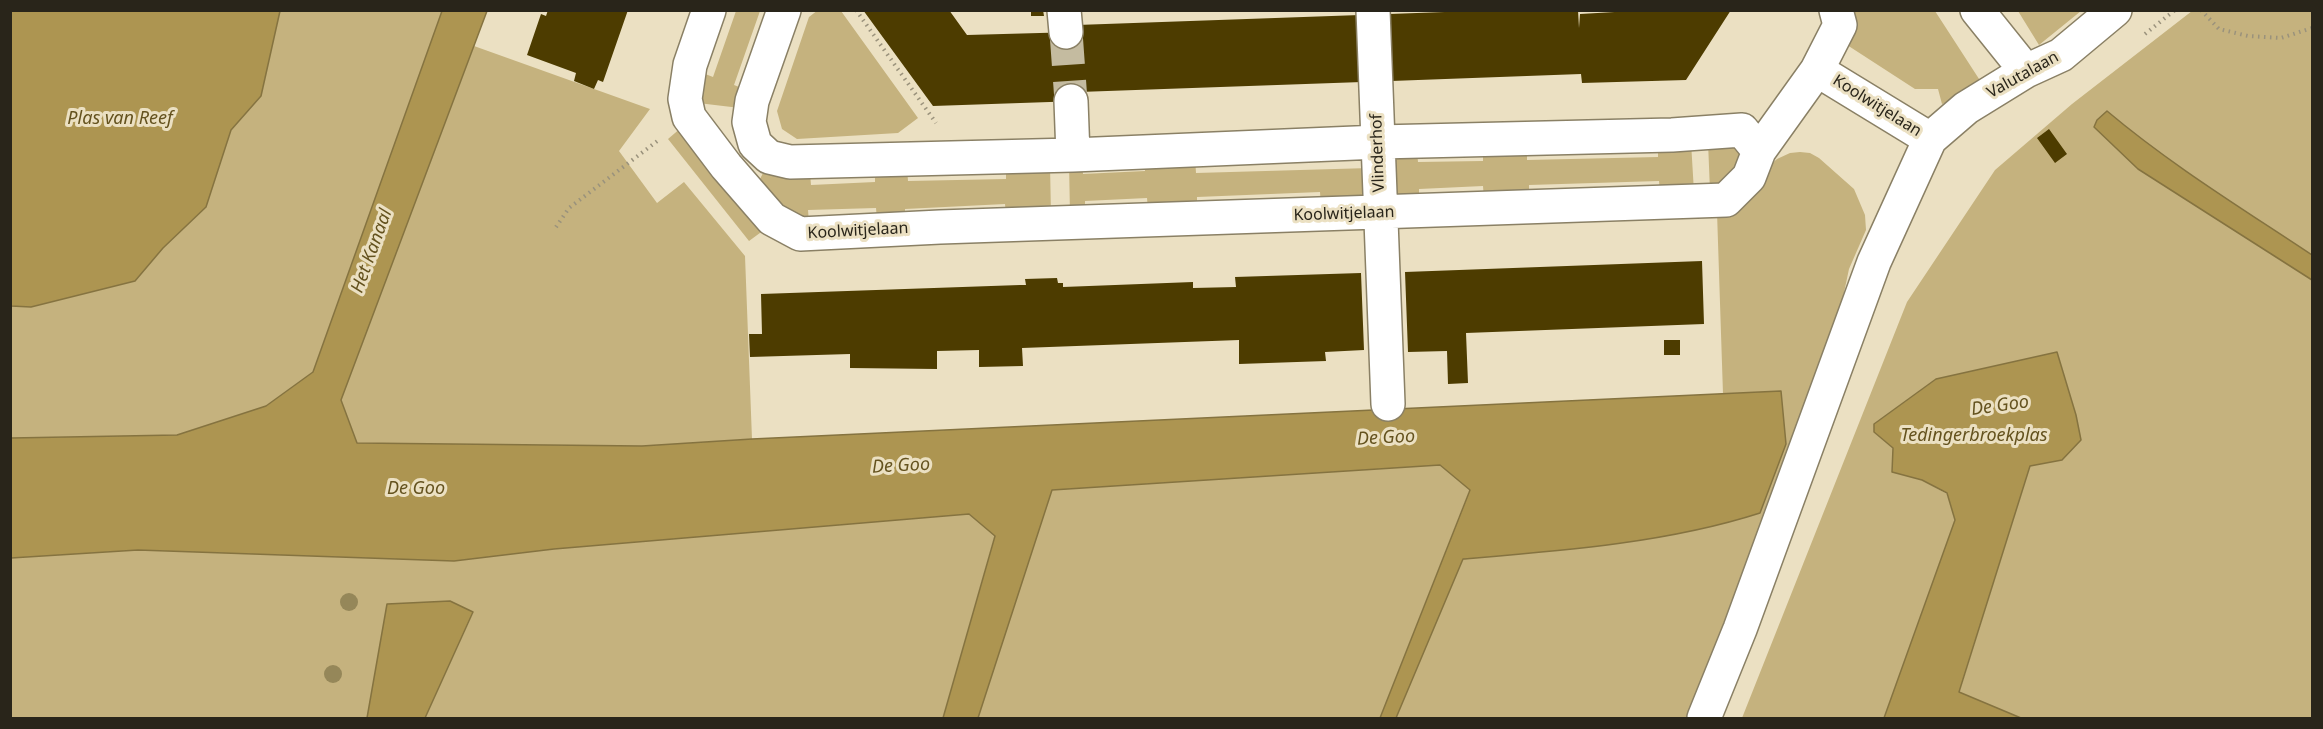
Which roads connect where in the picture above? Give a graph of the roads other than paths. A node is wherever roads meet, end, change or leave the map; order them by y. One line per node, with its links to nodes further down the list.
1 (709, 10): 15 (street, Koolwitjelaan)
2 (784, 10): 12 (street)
3 (1373, 10): 11 (street, Vlinderhof)
4 (1836, 10): 7 (street)
5 (1977, 10): 8 (street)
6 (2115, 10): 8 (street, Valutalaan)
7 (1817, 70): 10 (street, Koolwitjelaan); 13 (street, Koolwitjelaan)
8 (2026, 71): 10 (street, Valutalaan)
9 (1071, 101): 14 (street)
10 (1929, 139): 18 (street)
11 (1379, 142): 13 (street); 14 (street); 16 (street, Vlinderhof)
12 (755, 144): 14 (street); 15 (street)
13 (1759, 151): 16 (street, Koolwitjelaan)
14 (1073, 155)
15 (726, 166): 16 (street, Koolwitjelaan)
16 (1380, 213): 17 (street, Vlinderhof)
17 (1388, 404)
18 (1704, 718)

